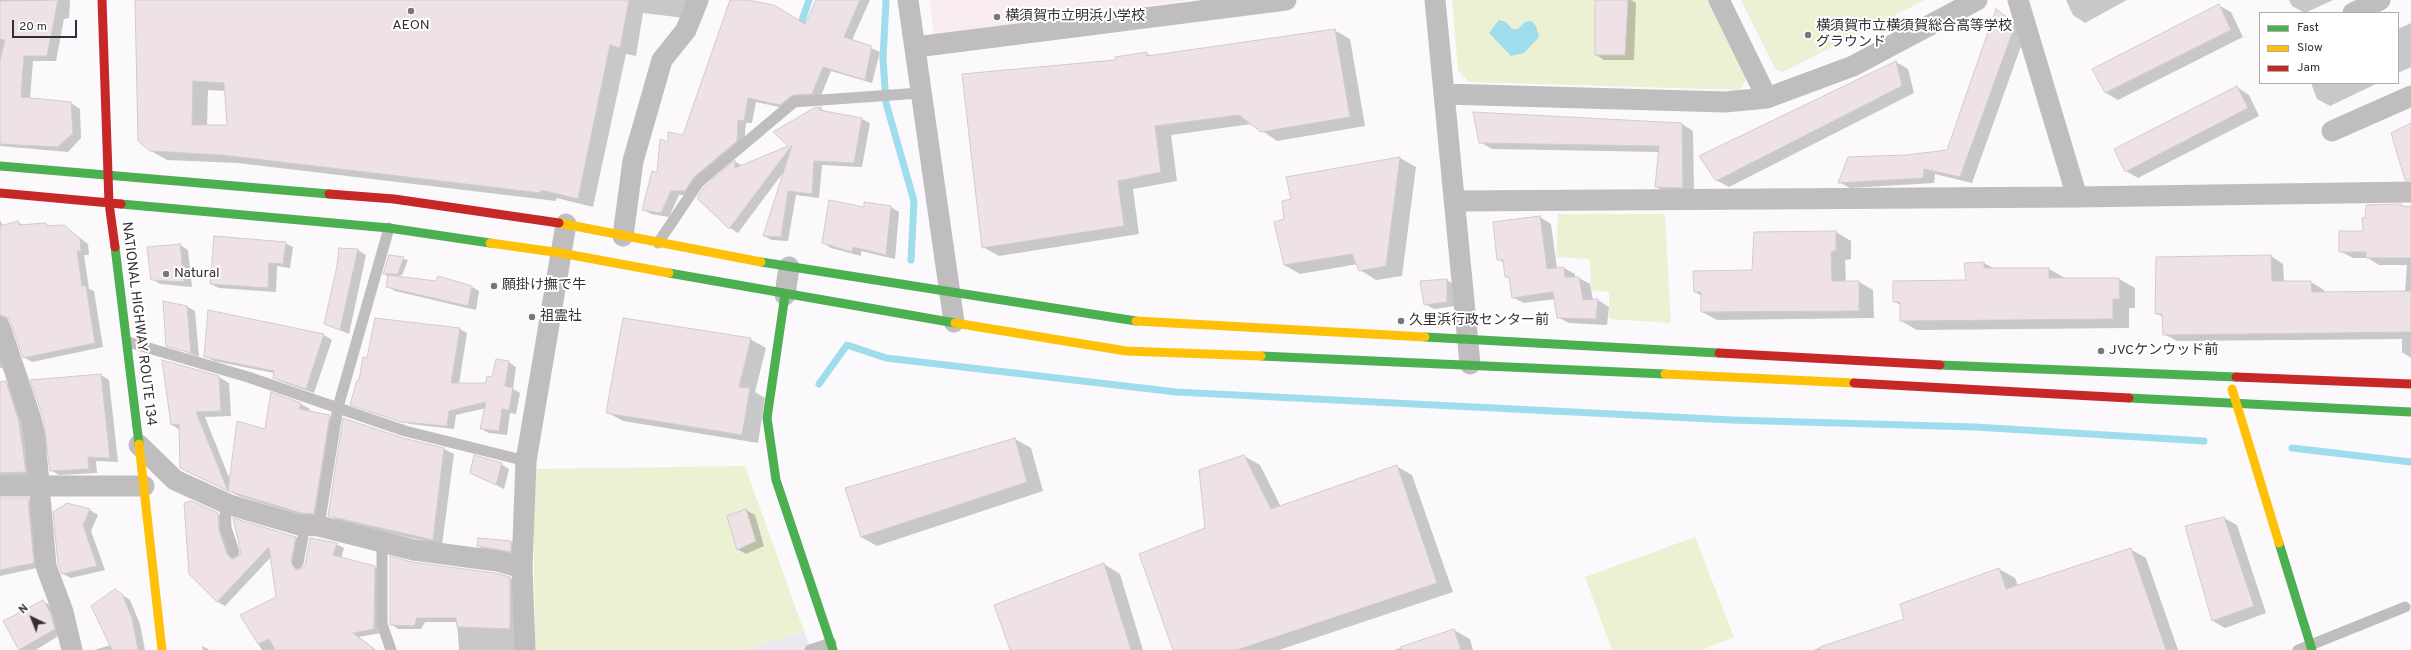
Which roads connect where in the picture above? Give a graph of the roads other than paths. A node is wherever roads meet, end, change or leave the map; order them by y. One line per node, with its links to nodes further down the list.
1 (102, 0): 18 (main road, NATIONAL HIGHWAY ROUTE 134)
2 (698, 0): 26 (street)
3 (908, 0): 11 (street)
4 (1286, 0): 11 (street)
5 (1435, 0): 13 (street)
6 (1719, 0): 15 (street)
7 (1977, 0): 15 (street)
8 (2018, 0): 21 (street)
9 (2380, 0): 10 (street)
10 (2355, 12)
11 (916, 47): 12 (street)
12 (920, 93): 27 (lane); 30 (street)
13 (1444, 94): 15 (street); 22 (street)
14 (2411, 96): 16 (street)
15 (1767, 98)
16 (2332, 131)
17 (0, 166): 18 (main road)
18 (108, 175): 23 (main road, NATIONAL HIGHWAY ROUTE 134); 24 (main road)
19 (2411, 192): 21 (street)
20 (0, 193): 23 (main road)
21 (2077, 197): 22 (street)
22 (1454, 201): 34 (street)
23 (109, 203): 25 (main road); 35 (main road, NATIONAL HIGHWAY ROUTE 134)
24 (566, 224): 26 (main road); 28 (street)
25 (389, 228): 28 (main road); 40 (lane)
26 (623, 236): 27 (main road)
27 (658, 243): 29 (main road)
28 (561, 253): 31 (main road); 43 (street)
29 (789, 267): 30 (main road); 31 (street)
30 (949, 294): 32 (street); 34 (main road)
31 (785, 295): 32 (main road); 54 (main road)
32 (954, 322): 36 (main road)
33 (0, 327): 44 (street)
34 (1467, 340): 36 (street); 37 (main road)
35 (128, 342): 40 (lane); 42 (main road, NATIONAL HIGHWAY ROUTE 134)
36 (1470, 364): 39 (main road)
37 (2229, 375): 38 (main road); 39 (main road)
38 (2411, 384)
39 (2235, 403): 41 (main road); 55 (main road)
40 (338, 407): 43 (lane); 48 (lane)
41 (2411, 412)
42 (139, 446): 46 (main road, NATIONAL HIGHWAY ROUTE 134); 47 (street)
43 (526, 461): 52 (street)
44 (38, 485): 45 (street); 46 (street); 56 (street)
45 (0, 486)
46 (144, 486): 57 (main road, NATIONAL HIGHWAY ROUTE 134)
47 (225, 503): 48 (street); 50 (lane)
48 (312, 526): 49 (street); 51 (lane)
49 (382, 541): 52 (street); 58 (lane)
50 (234, 552)
51 (298, 563)
52 (522, 568): 59 (street)
53 (2405, 607): 55 (lane)
54 (832, 647): 60 (lane)
55 (2312, 648): 61 (lane)
56 (72, 650)
57 (162, 650)
58 (392, 650)
59 (525, 650)
60 (810, 650)
61 (2298, 650)

